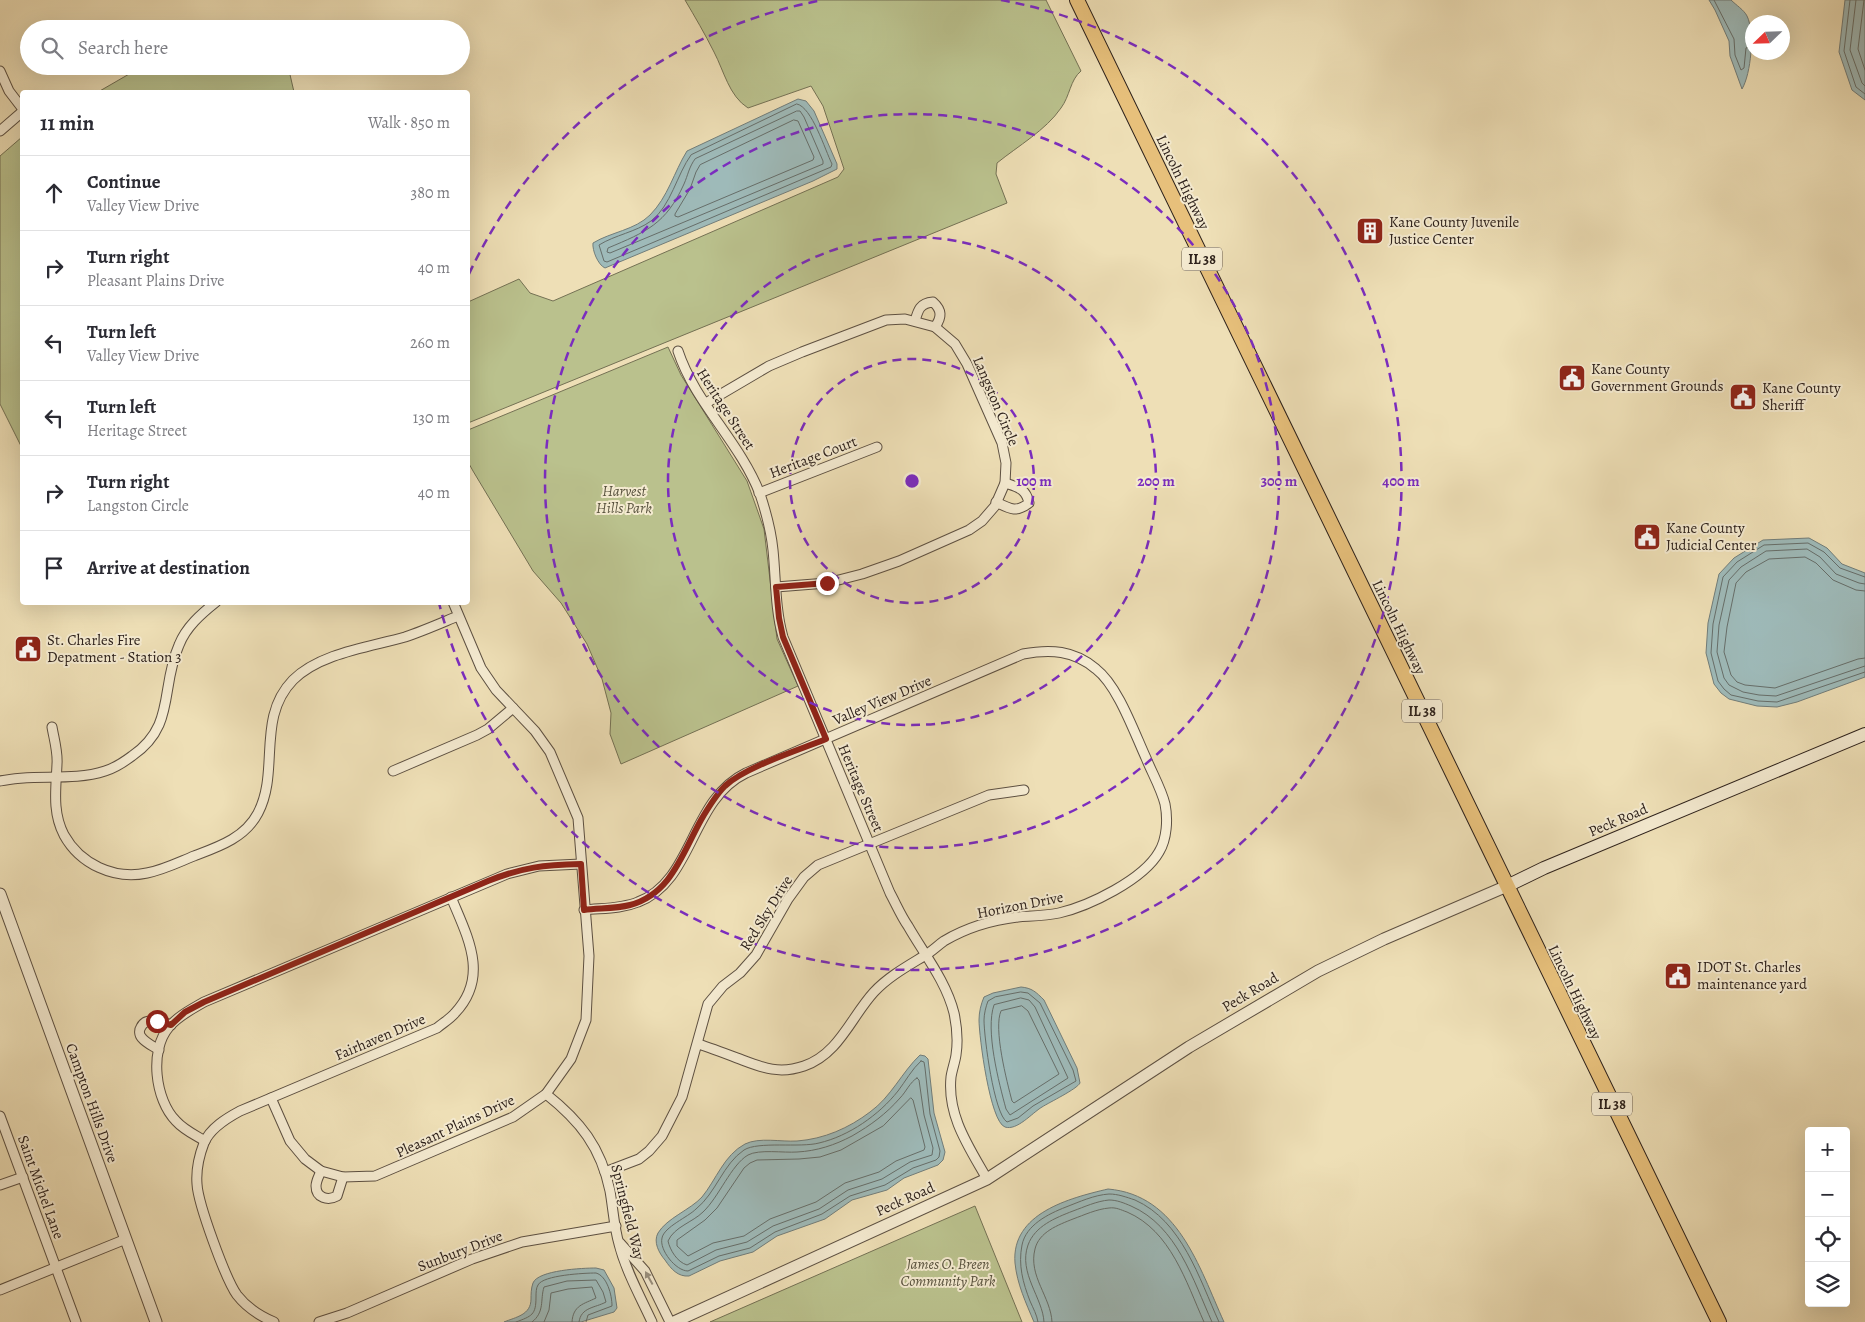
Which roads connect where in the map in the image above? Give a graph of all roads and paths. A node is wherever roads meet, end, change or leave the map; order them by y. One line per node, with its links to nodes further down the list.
1 (1077, 0): 29 (main road, Lincoln Highway / IL 38)
2 (0, 71): 3 (street)
3 (20, 107)
4 (20, 112): 5 (street)
5 (0, 131)
6 (915, 321): 7 (street, Langston Circle); 7 (street); 9 (street, Langston Circle)
7 (935, 327): 11 (street, Langston Circle)
8 (678, 351): 9 (street, Heritage Street)
9 (706, 403): 12 (street, Heritage Street)
10 (877, 447): 12 (street, Heritage Court)
11 (1005, 483): 13 (street, Langston Circle); 13 (street)
12 (759, 493): 14 (street, Heritage Street)
13 (996, 502): 14 (street, Langston Circle)
14 (776, 587): 21 (street, Heritage Street)
15 (213, 605): 24 (street)
16 (454, 605): 17 (street, Pleasant Plains Drive)
17 (458, 616): 18 (street, Pleasant Plains Drive); 24 (street)
18 (513, 708): 23 (street); 28 (street, Pleasant Plains Drive)
19 (52, 727): 24 (street)
20 (1865, 734): 29 (main road, Peck Road)
21 (826, 739): 22 (street, Valley View Drive); 27 (street, Heritage Street); 32 (street, Valley View Drive)
22 (1142, 751): 33 (street, Horizon Drive)
23 (393, 771)
24 (56, 778): 25 (street)
25 (0, 781)
26 (1024, 790): 27 (street, Red Sky Drive)
27 (870, 844): 33 (street, Heritage Street); 35 (street, Red Sky Drive)
28 (581, 864): 31 (street); 32 (street, Pleasant Plains Drive)
29 (1507, 886): 45 (street, Peck Road); 59 (main road, Lincoln Highway / IL 38)
30 (0, 894): 48 (street, Campton Hills Drive)
31 (451, 897): 34 (street); 38 (street, Fairhaven Drive)
32 (584, 910): 37 (street, Pleasant Plains Drive)
33 (926, 955): 35 (street, Horizon Drive); 45 (street, Heritage Street)
34 (171, 1025): 36 (street); 36 (street)
35 (698, 1044): 42 (street, Red Sky Drive)
36 (159, 1050): 40 (street)
37 (546, 1094): 42 (street, Springfield Way); 44 (street, Pleasant Plains Drive)
38 (271, 1098): 40 (street, Fairhaven Drive); 41 (street, Pleasant Plains Drive)
39 (0, 1116): 43 (street, Saint Michel Lane)
40 (205, 1141): 52 (street)
41 (321, 1171): 44 (street, Pleasant Plains Drive); 44 (street)
42 (605, 1172): 47 (street, Springfield Way)
43 (22, 1177): 46 (street); 50 (street, Saint Michel Lane)
44 (343, 1177)
45 (987, 1179): 58 (street, Peck Road)
46 (0, 1185)
47 (616, 1226): 49 (street, Springfield Way); 55 (street, Sunbury Drive)
48 (126, 1239): 50 (street); 54 (street, Campton Hills Drive)
49 (618, 1241): 56 (street, Springfield Way); 57 (street, one-way to 49)
50 (56, 1268): 51 (street); 53 (street, Saint Michel Lane)
51 (0, 1290)
52 (268, 1321)
53 (76, 1322)
54 (156, 1322)
55 (319, 1322)
56 (652, 1322)
57 (670, 1322)
58 (674, 1322)
59 (1719, 1322)

